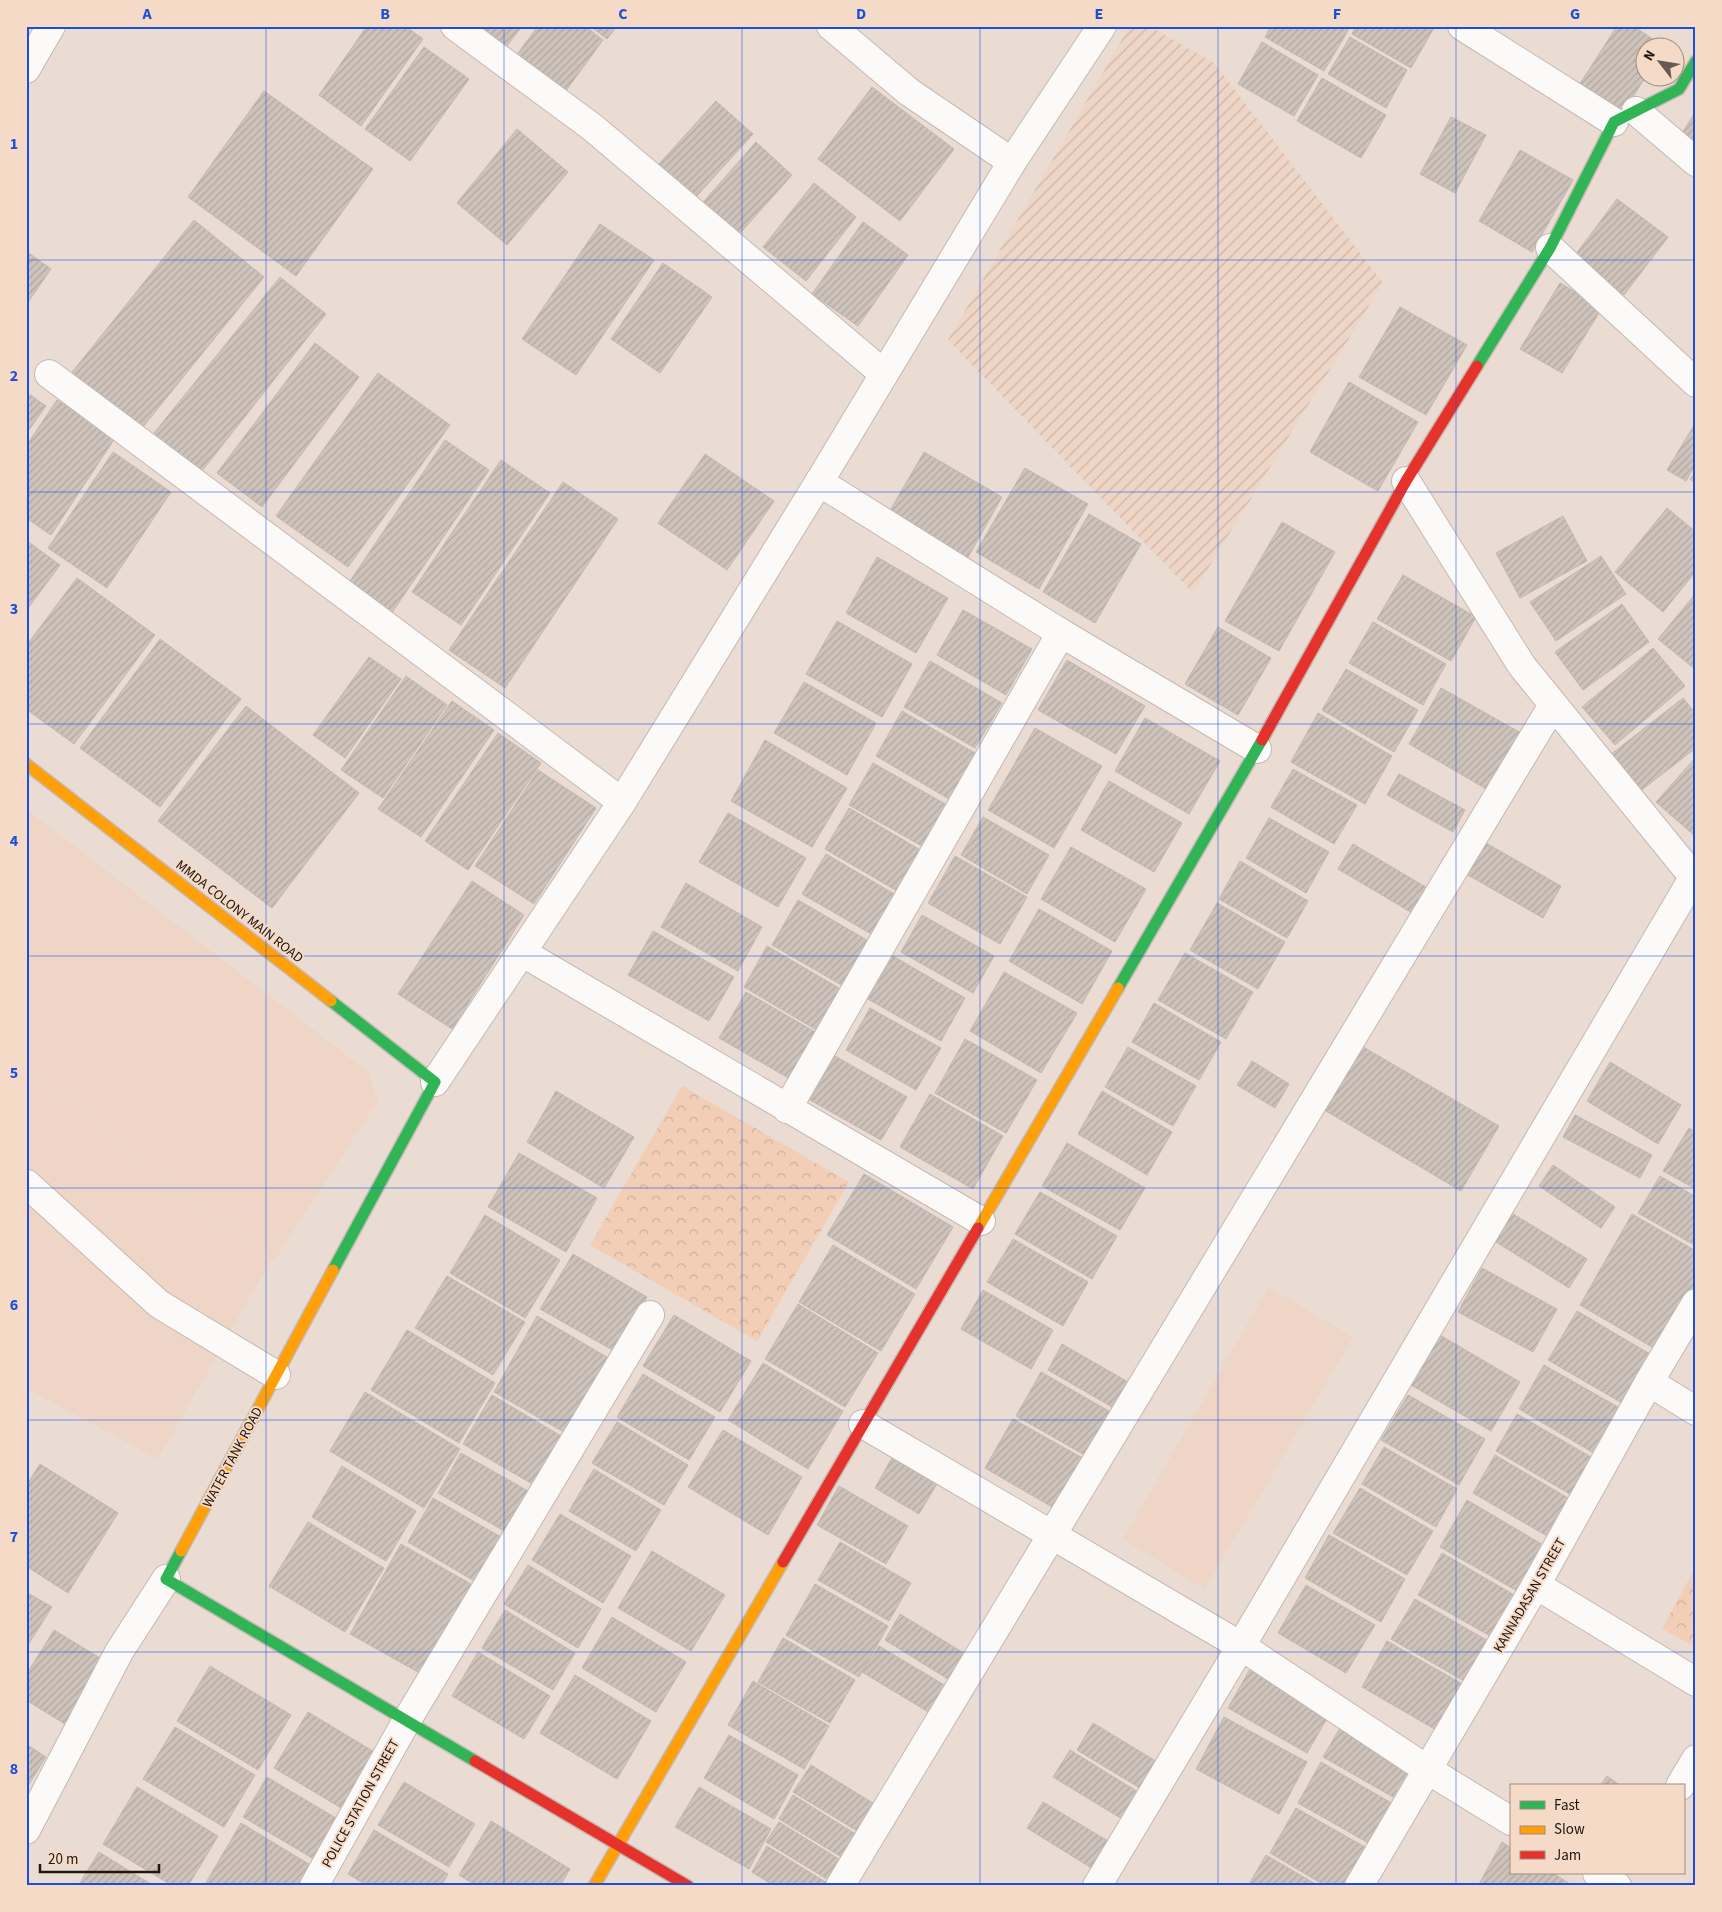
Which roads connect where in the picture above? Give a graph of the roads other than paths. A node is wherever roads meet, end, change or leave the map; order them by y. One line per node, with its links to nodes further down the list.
1 (51, 26): 7 (street)
2 (455, 26): 12 (street)
3 (1102, 26): 9 (street)
4 (1462, 26): 8 (street)
5 (847, 31): 9 (street)
6 (1696, 61): 8 (street)
7 (26, 69)
8 (1625, 117): 10 (street); 11 (street)
9 (1012, 162): 12 (street)
10 (1696, 162)
11 (1550, 248): 14 (street); 15 (street)
12 (884, 373): 16 (street)
13 (49, 374): 21 (street)
14 (1696, 383)
15 (1406, 481): 18 (street); 19 (street)
16 (819, 482): 17 (street); 21 (street)
17 (1061, 633): 19 (street); 25 (street)
18 (1553, 705): 22 (street); 34 (street)
19 (1257, 749): 27 (street)
20 (26, 764): 24 (street, MMDA COLONY MAIN ROAD)
21 (622, 802): 23 (street)
22 (1694, 879): 37 (street)
23 (523, 953): 24 (street); 25 (street)
24 (434, 1082): 30 (street, WATER TANK ROAD)
25 (787, 1109): 27 (street)
26 (27, 1184): 30 (street)
27 (981, 1222): 33 (street)
28 (1696, 1304): 31 (street, KANNADASAN STREET)
29 (650, 1315): 39 (street, POLICE STATION STREET)
30 (276, 1375): 35 (street, WATER TANK ROAD)
31 (1649, 1382): 32 (street); 36 (street, KANNADASAN STREET)
32 (1696, 1411)
33 (864, 1424): 34 (street); 45 (street)
34 (1053, 1534): 37 (street); 51 (street)
35 (166, 1579): 39 (street); 44 (street, WATER TANK ROAD)
36 (1536, 1585): 38 (street); 41 (street, KANNADASAN STREET)
37 (1241, 1646): 41 (street); 52 (street)
38 (1696, 1682)
39 (407, 1720): 45 (street); 48 (street, POLICE STATION STREET)
40 (1696, 1759): 42 (street)
41 (1428, 1770): 43 (street); 53 (street, KANNADASAN STREET)
42 (1681, 1784)
43 (1510, 1820)
44 (26, 1830)
45 (618, 1844): 49 (street); 50 (street)
46 (1598, 1874): 54 (street)
47 (1629, 1874): 55 (street)
48 (314, 1886)
49 (594, 1886)
50 (688, 1886)
51 (840, 1886)
52 (1097, 1886)
53 (1359, 1886)
54 (1617, 1886)
55 (1623, 1886)

